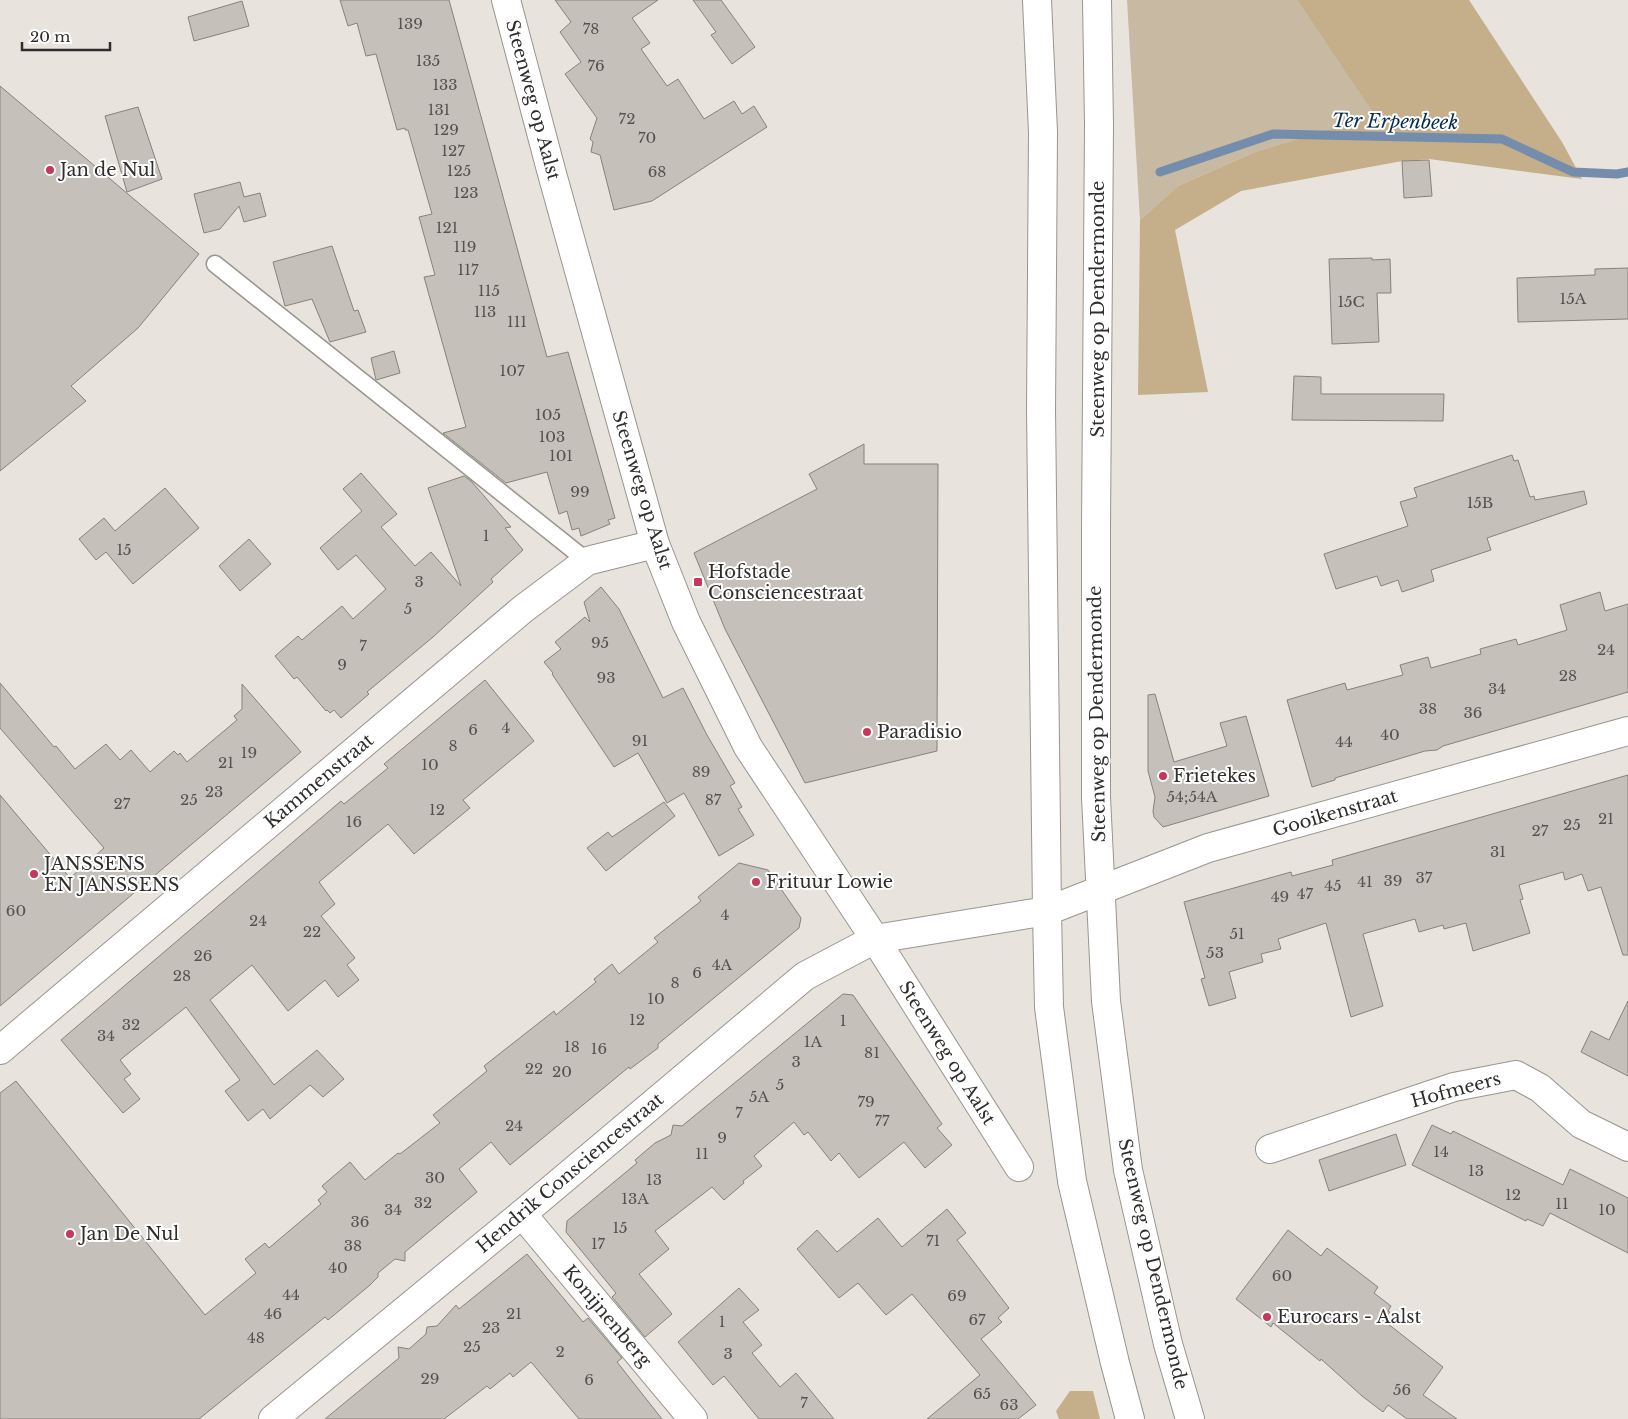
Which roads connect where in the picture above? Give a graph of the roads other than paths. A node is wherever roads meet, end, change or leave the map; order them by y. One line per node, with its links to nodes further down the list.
1 (506, 0): 5 (street, Steenweg op Aalst)
2 (1037, 0): 9 (street)
3 (1097, 0): 8 (street, Steenweg op Dendermonde)
4 (215, 264): 6 (lane)
5 (655, 544): 6 (street, Kammenstraat); 10 (street, Steenweg op Aalst)
6 (587, 561): 11 (street, Kammenstraat)
7 (1628, 731): 8 (street, Gooikenstraat)
8 (1100, 889): 9 (street, Gooikenstraat); 19 (street, Steenweg op Dendermonde)
9 (1046, 911): 10 (street); 18 (street)
10 (875, 939): 14 (street, Steenweg op Aalst); 15 (street, Hendrik Consciencestraat)
11 (0, 1050)
12 (1628, 1146): 13 (street, Hofmeers)
13 (1270, 1149)
14 (1019, 1167)
15 (522, 1214): 16 (street, Hendrik Consciencestraat); 17 (street, Konijnenberg)
16 (273, 1419)
17 (693, 1419)
18 (1130, 1419)
19 (1190, 1419)

